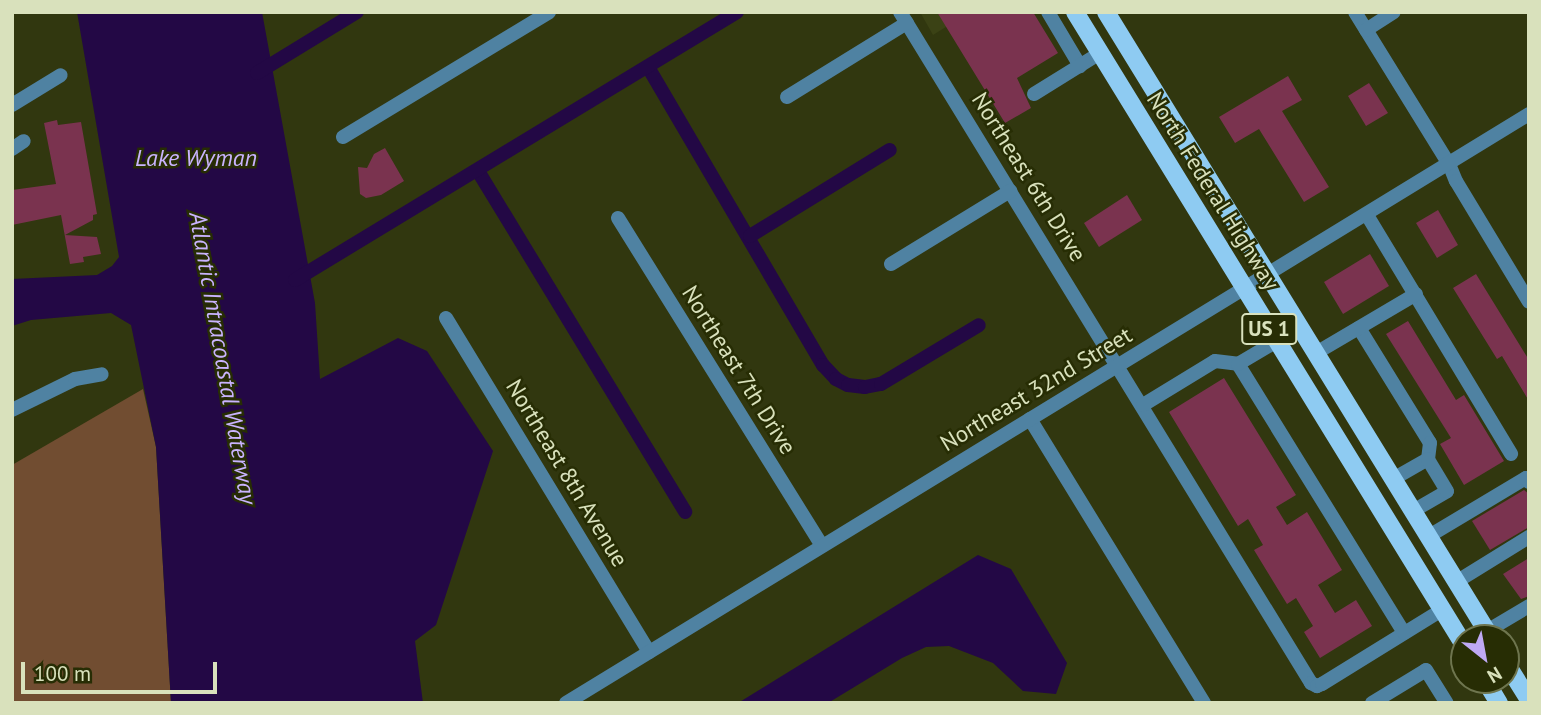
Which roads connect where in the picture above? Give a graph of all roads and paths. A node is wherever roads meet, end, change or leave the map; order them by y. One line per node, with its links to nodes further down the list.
1 (549, 12): 16 (street)
2 (1075, 12): 9 (main road, North Federal Highway / US 1)
3 (1106, 12): 22 (main road, North Federal Highway / US 1)
4 (1355, 12): 8 (street)
5 (1394, 12): 8 (street)
6 (1052, 14): 10 (street)
7 (904, 18): 13 (street); 18 (street, Northeast 6th Drive)
8 (1366, 30): 17 (street)
9 (1100, 53): 10 (street); 23 (main road, North Federal Highway / US 1)
10 (1080, 66): 12 (street)
11 (61, 75): 14 (street)
12 (1034, 94)
13 (788, 97)
14 (12, 105)
15 (1529, 114): 17 (street, Northeast 32nd Street)
16 (343, 137)
17 (1450, 164): 19 (street, Northeast 32nd Street); 25 (street)
18 (1010, 191): 21 (street); 31 (street, Northeast 6th Drive)
19 (1367, 215): 22 (street, Northeast 32nd Street); 24 (street)
20 (618, 218): 43 (street, Northeast 7th Drive)
21 (891, 264)
22 (1269, 276): 23 (street, Northeast 32nd Street); 29 (main road, North Federal Highway / US 1)
23 (1245, 289): 28 (main road, North Federal Highway / US 1); 31 (street, Northeast 32nd Street)
24 (1416, 294): 27 (street); 36 (street)
25 (1529, 302)
26 (446, 318): 51 (street, Northeast 8th Avenue)
27 (1359, 328): 29 (street); 37 (street)
28 (1277, 341): 30 (street); 46 (main road, North Federal Highway / US 1)
29 (1316, 353): 38 (main road, North Federal Highway / US 1)
30 (1238, 364): 33 (street); 50 (street)
31 (1119, 366): 33 (street, Northeast 6th Drive); 35 (street, Northeast 32nd Street)
32 (102, 374): 34 (street)
33 (1143, 405): 50 (street, Northeast 6th Drive)
34 (12, 410)
35 (1030, 419): 43 (street, Northeast 32nd Street); 53 (street)
36 (1511, 454)
37 (1427, 459): 38 (street); 40 (street)
38 (1393, 479): 40 (main road, North Federal Highway / US 1)
39 (1529, 482): 41 (street)
40 (1413, 511): 41 (main road, North Federal Highway / US 1)
41 (1429, 536): 44 (main road, North Federal Highway / US 1)
42 (1529, 537): 44 (street)
43 (822, 546): 51 (street, Northeast 32nd Street)
44 (1456, 582): 48 (main road, North Federal Highway / US 1)
45 (1529, 606): 49 (street)
46 (1442, 610): 47 (main road, North Federal Highway / US 1); 50 (street)
47 (1451, 624)
48 (1482, 624)
49 (1504, 624)
50 (1404, 633)
51 (649, 652): 52 (street, Northeast 32nd Street)
52 (566, 703)
53 (1204, 703)
54 (1372, 703): 55 (street)
55 (1447, 703)

